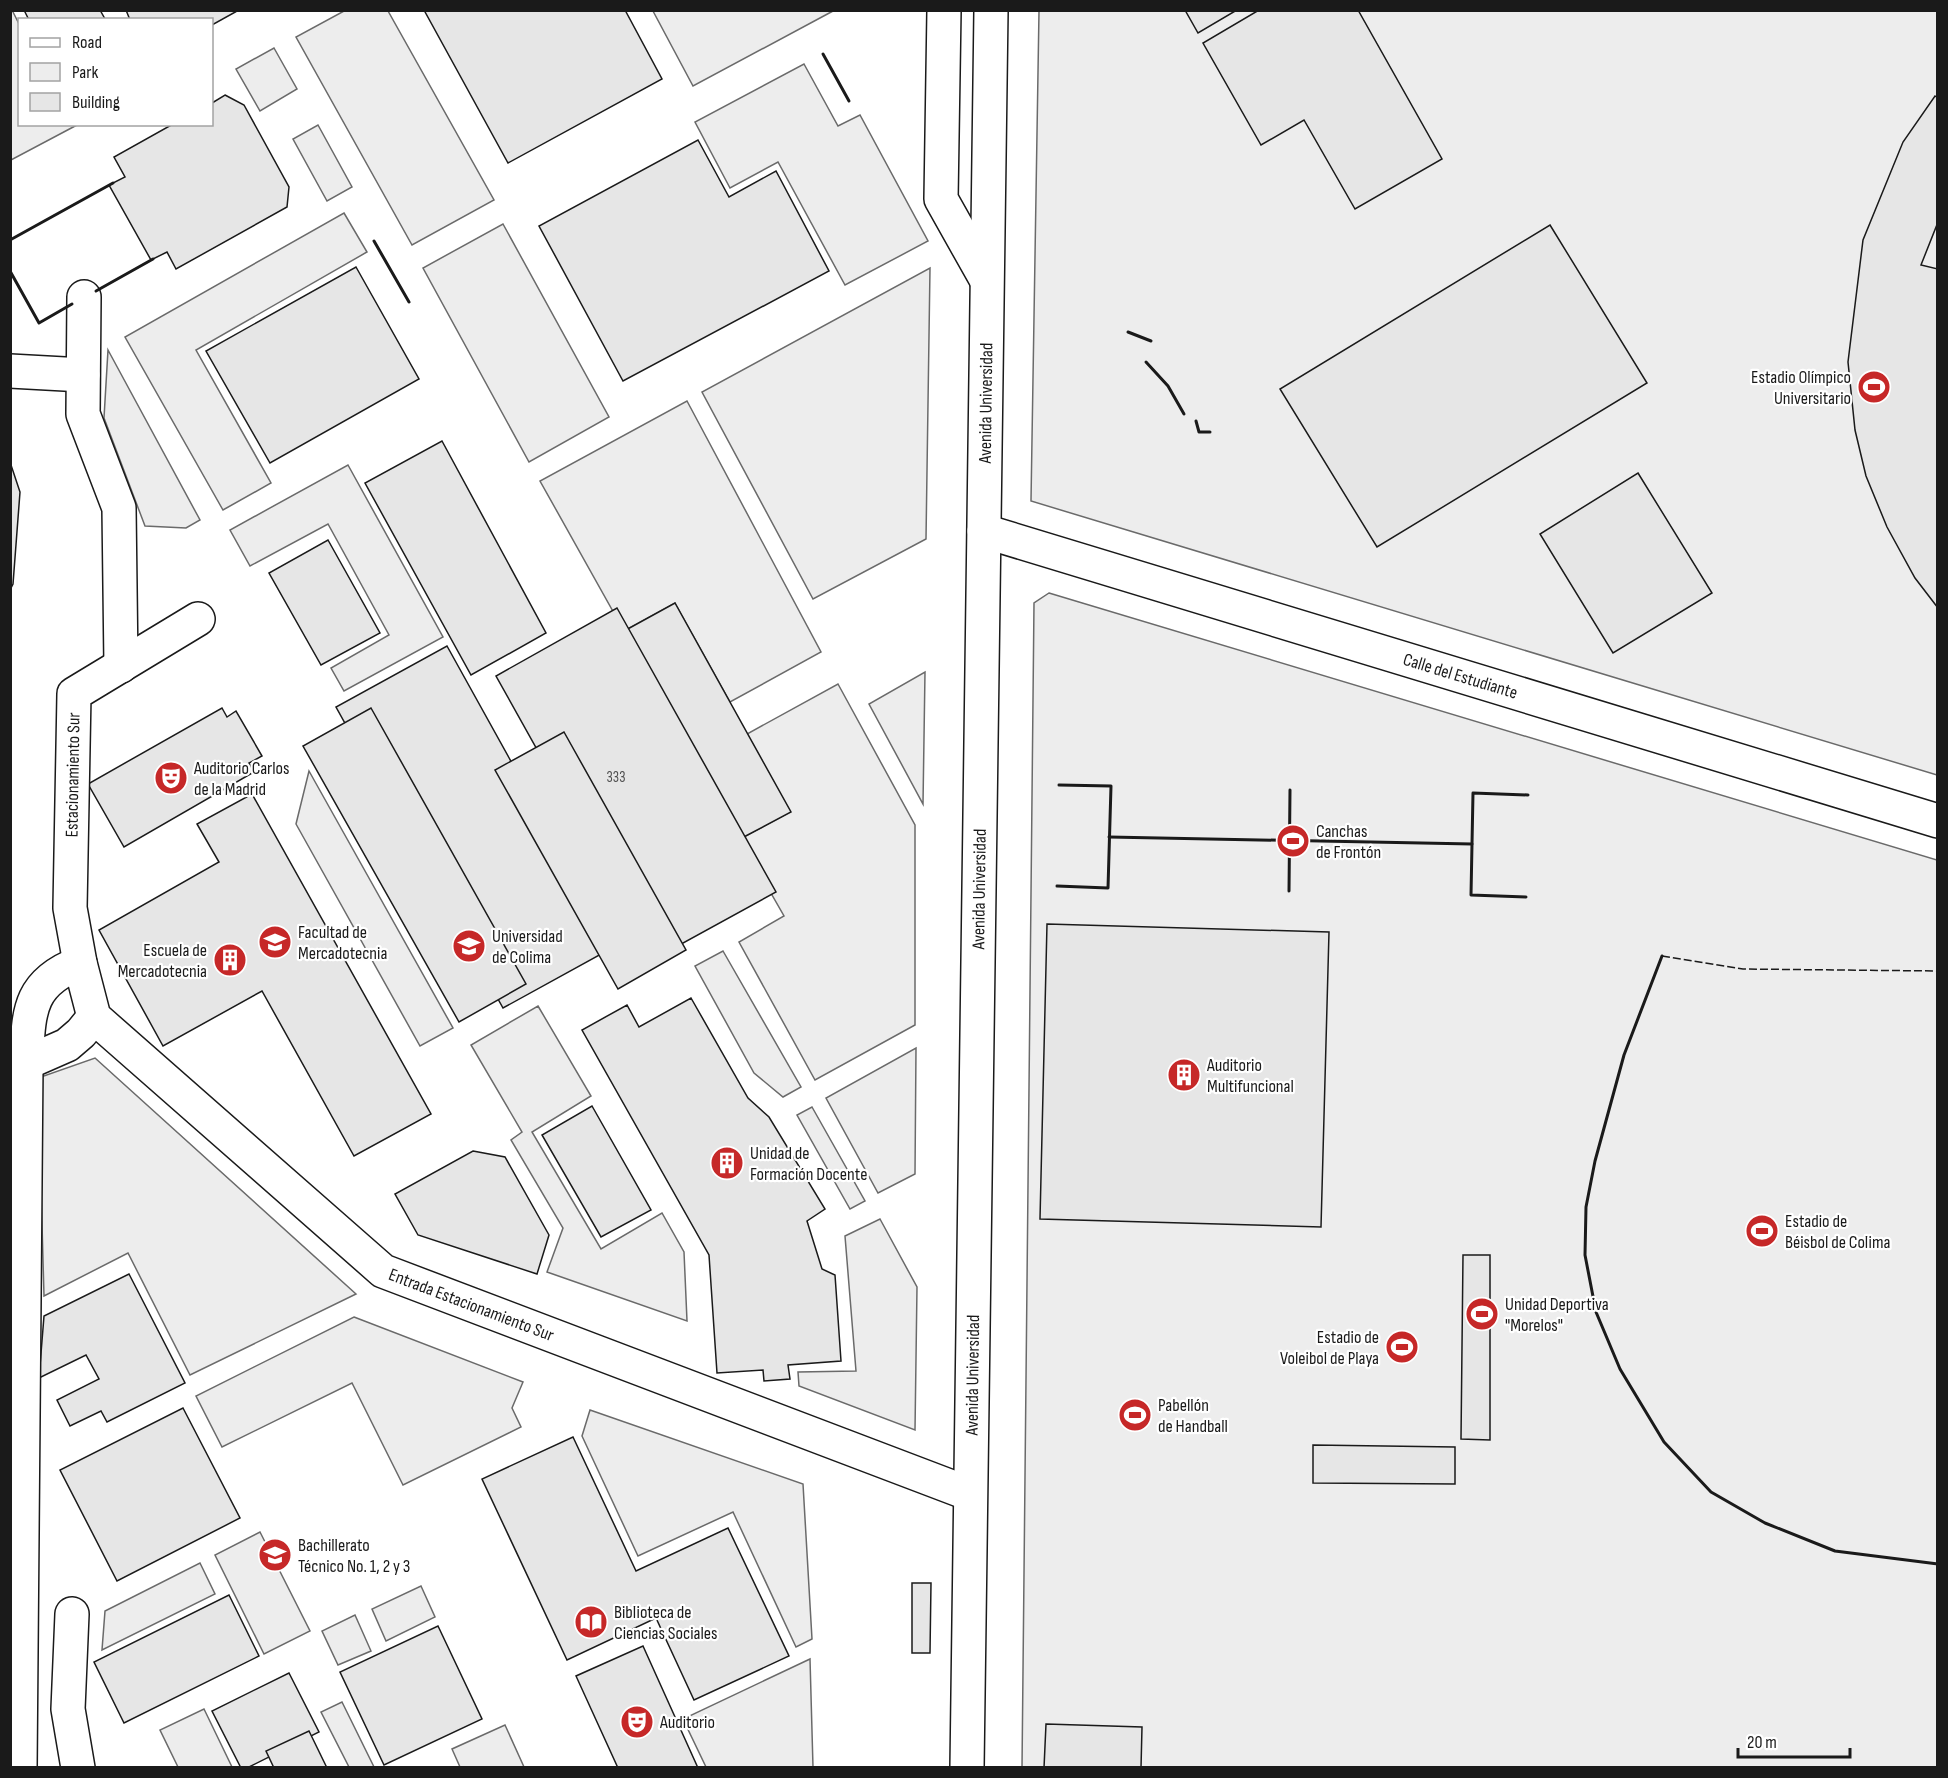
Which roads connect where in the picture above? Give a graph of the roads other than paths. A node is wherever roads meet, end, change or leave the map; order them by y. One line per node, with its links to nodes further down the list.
1 (944, 10): 3 (street)
2 (991, 10): 3 (street, Avenida Universidad)
3 (987, 281): 7 (street, Avenida Universidad)
4 (84, 297): 6 (street)
5 (10, 371): 6 (street)
6 (83, 375): 9 (street)
7 (984, 531): 10 (street, Calle del Estudiante); 15 (street, Avenida Universidad)
8 (198, 619): 9 (street, Estacionamiento Sur)
9 (121, 666): 11 (street, Estacionamiento Sur)
10 (1938, 821)
11 (80, 963): 12 (street); 13 (street)
12 (94, 1017): 13 (street); 15 (street, Entrada Estacionamiento Sur)
13 (26, 1064): 14 (street)
14 (18, 1225): 18 (street)
15 (970, 1494): 17 (street, Avenida Universidad)
16 (72, 1614): 19 (street)
17 (967, 1756)
18 (20, 1767)
19 (78, 1767)

